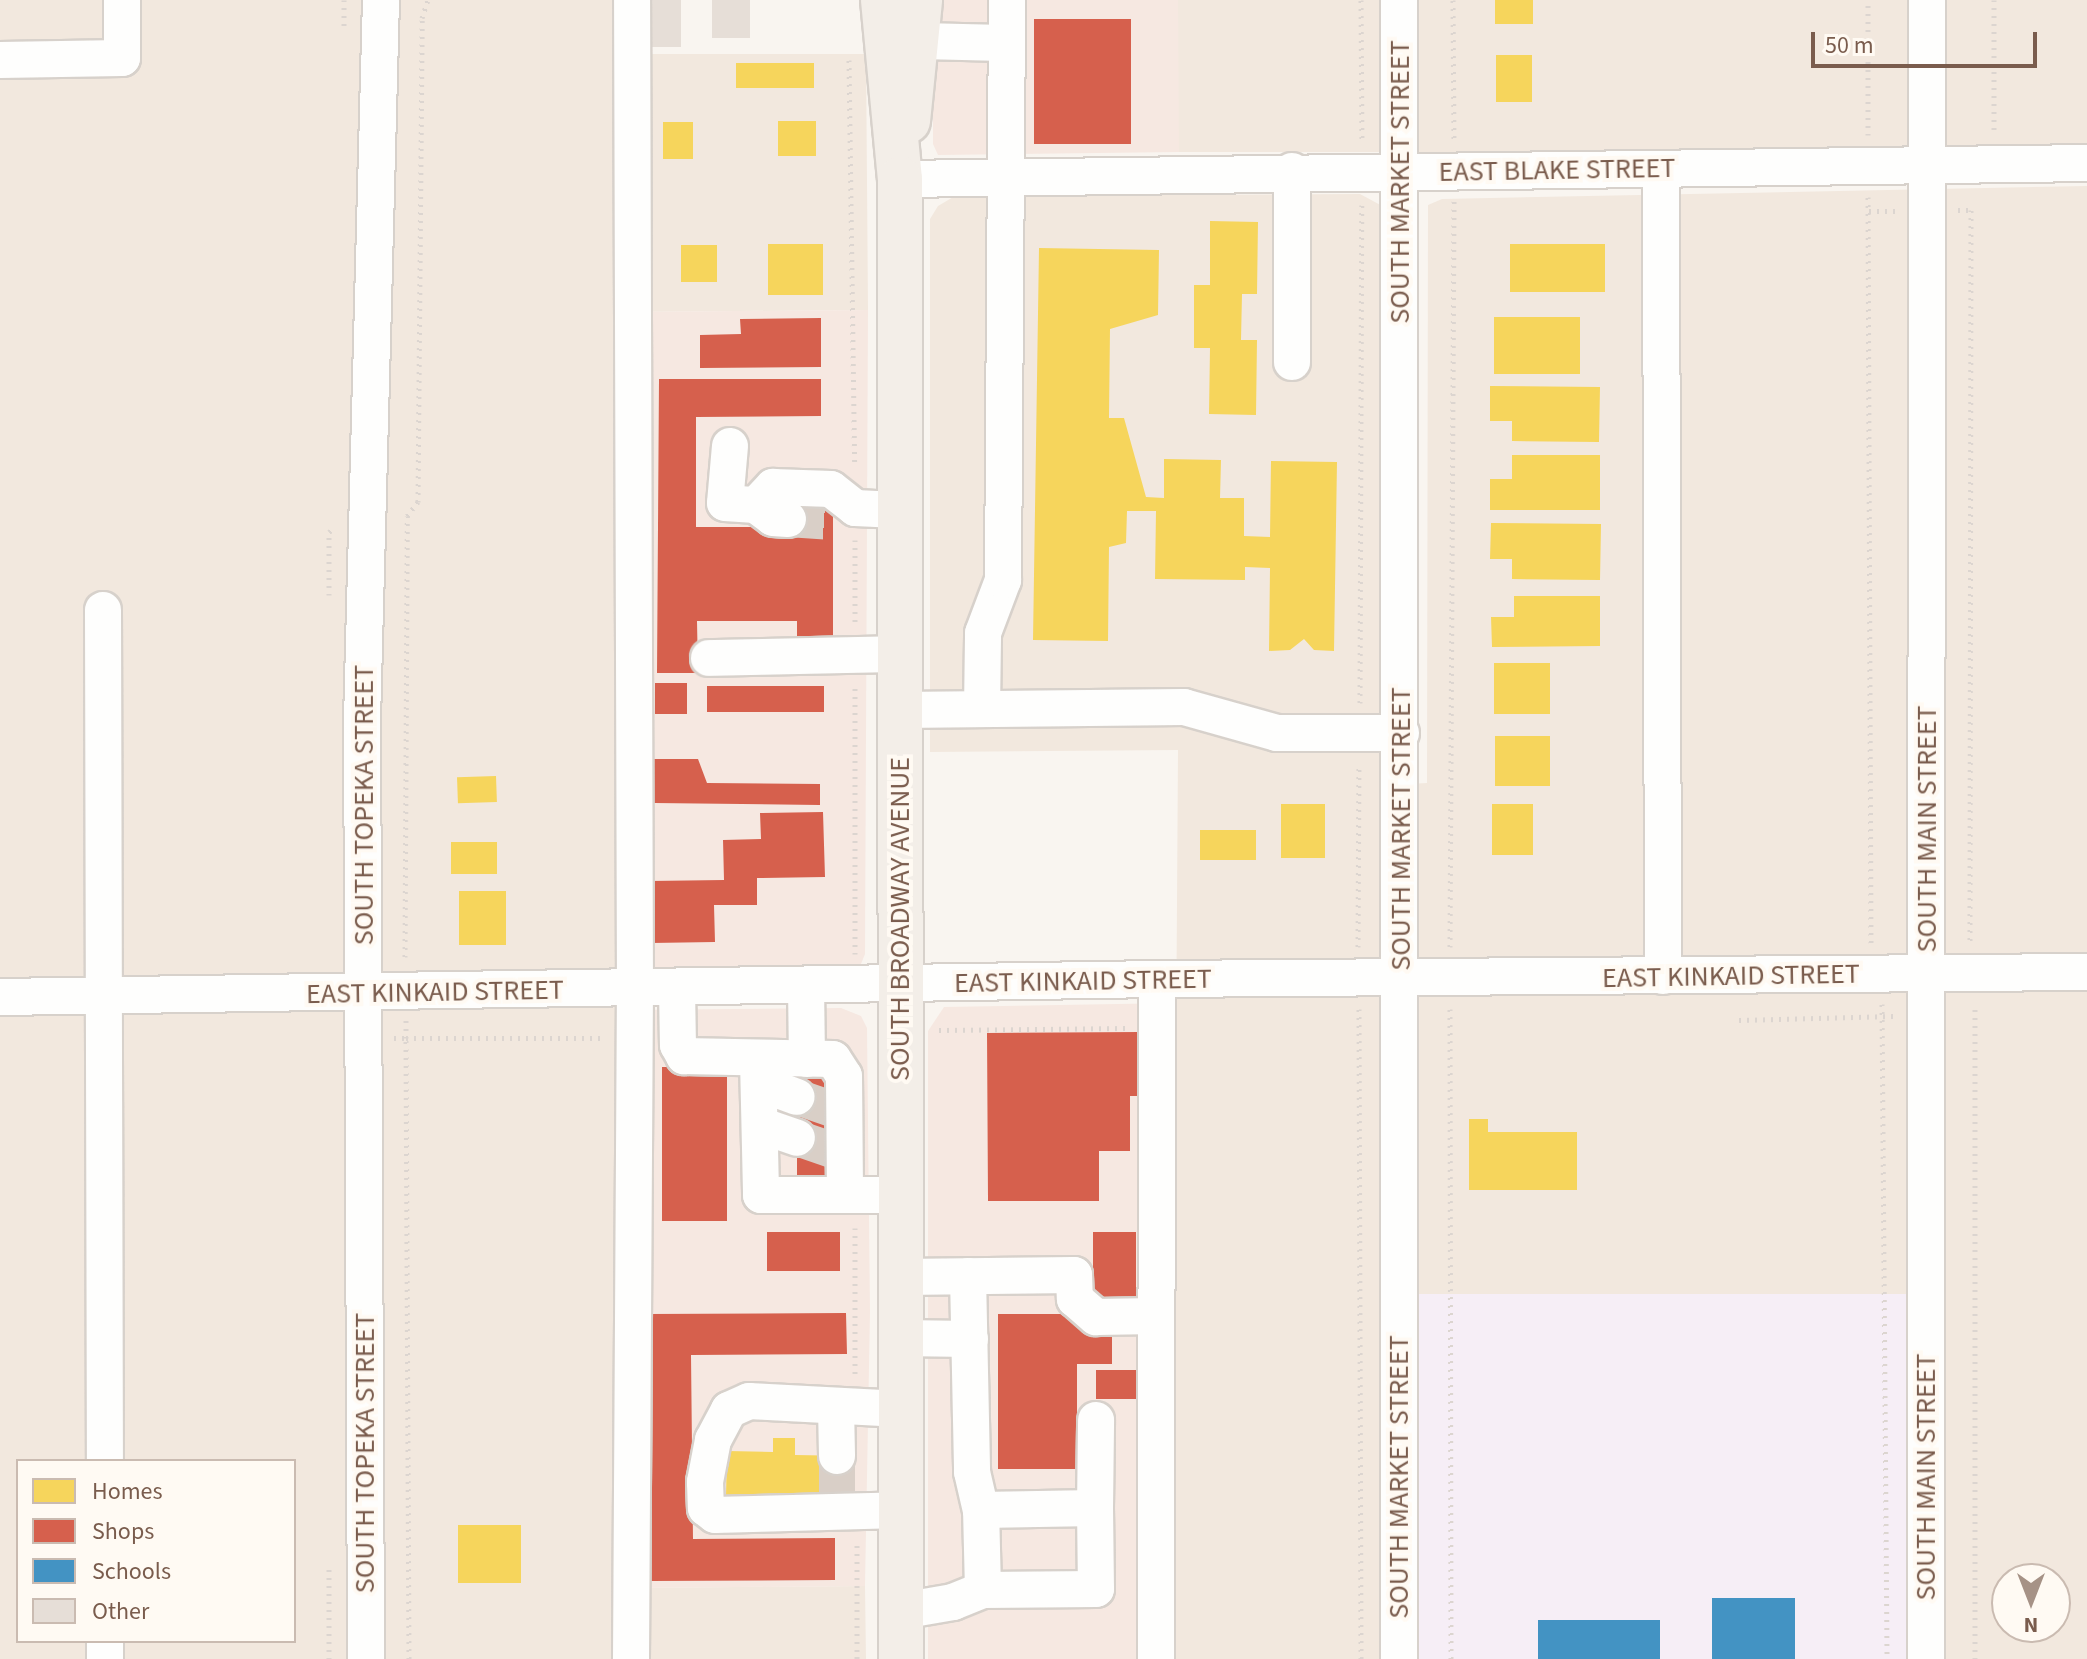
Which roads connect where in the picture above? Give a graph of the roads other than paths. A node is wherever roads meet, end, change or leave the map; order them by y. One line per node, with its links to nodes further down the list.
1 (122, 0): 10 (street)
2 (381, 0): 29 (street, SOUTH TOPEKA STREET)
3 (632, 0): 36 (street)
4 (883, 0): 16 (main road, SOUTH BROADWAY AVENUE)
5 (1007, 0): 9 (street)
6 (1399, 0): 15 (street, SOUTH MARKET STREET)
7 (1927, 0): 12 (street, SOUTH MAIN STREET)
8 (919, 20): 9 (street); 16 (main road, SOUTH BROADWAY AVENUE)
9 (1006, 43): 17 (street)
10 (0, 60)
11 (2087, 163): 12 (street, EAST BLAKE STREET)
12 (1927, 166): 13 (street, EAST BLAKE STREET); 28 (street, SOUTH MAIN STREET)
13 (1661, 169): 15 (street, EAST BLAKE STREET); 30 (street)
14 (1292, 171): 15 (street, EAST BLAKE STREET); 17 (street, EAST BLAKE STREET); 18 (street)
15 (1400, 172): 26 (street, SOUTH MARKET STREET)
16 (900, 179): 17 (street, EAST BLAKE STREET); 20 (main road, SOUTH BROADWAY AVENUE)
17 (1004, 179): 24 (street)
18 (1292, 362)
19 (730, 446): 20 (street)
20 (898, 510): 22 (main road, SOUTH BROADWAY AVENUE)
21 (103, 610): 37 (street)
22 (900, 654): 23 (street); 25 (main road, SOUTH BROADWAY AVENUE)
23 (709, 658)
24 (982, 709): 25 (street); 26 (street)
25 (900, 710): 33 (main road, SOUTH BROADWAY AVENUE)
26 (1401, 733): 32 (street, SOUTH MARKET STREET)
27 (2087, 972): 28 (street, EAST KINKAID STREET)
28 (1927, 974): 30 (street, EAST KINKAID STREET); 66 (street, SOUTH MAIN STREET)
29 (363, 976): 36 (street, EAST KINKAID STREET); 37 (street, EAST KINKAID STREET); 61 (street, SOUTH TOPEKA STREET)
30 (1663, 976): 32 (street, EAST KINKAID STREET)
31 (1157, 979): 32 (street, EAST KINKAID STREET); 33 (street, EAST KINKAID STREET); 48 (street)
32 (1400, 979): 65 (street, SOUTH MARKET STREET)
33 (899, 985): 34 (street, EAST KINKAID STREET); 45 (main road, SOUTH BROADWAY AVENUE)
34 (806, 987): 35 (street, EAST KINKAID STREET); 39 (street)
35 (677, 989): 36 (street, EAST KINKAID STREET); 40 (street)
36 (635, 990): 62 (street)
37 (106, 995): 38 (street, EAST KINKAID STREET); 55 (street)
38 (0, 997)
39 (807, 1059): 40 (street); 44 (street)
40 (759, 1072): 41 (street); 42 (street)
41 (797, 1097)
42 (760, 1125): 43 (street); 44 (street)
43 (797, 1138)
44 (850, 1195): 45 (street)
45 (901, 1195): 47 (main road, SOUTH BROADWAY AVENUE)
46 (968, 1276): 47 (street); 48 (street); 50 (street)
47 (901, 1277): 49 (main road, SOUTH BROADWAY AVENUE)
48 (1156, 1316): 64 (street)
49 (901, 1338): 50 (street); 52 (main road, SOUTH BROADWAY AVENUE)
50 (970, 1339): 58 (street)
51 (845, 1407): 52 (street); 54 (street); 57 (street)
52 (901, 1409): 57 (main road, SOUTH BROADWAY AVENUE)
53 (1096, 1420): 56 (street)
54 (837, 1456)
55 (105, 1459)
56 (1095, 1508): 58 (street); 59 (street)
57 (901, 1510): 60 (main road, SOUTH BROADWAY AVENUE)
58 (981, 1510): 59 (street)
59 (983, 1590): 60 (street)
60 (901, 1611): 63 (main road, SOUTH BROADWAY AVENUE)
61 (366, 1659)
62 (631, 1659)
63 (901, 1659)
64 (1156, 1659)
65 (1399, 1659)
66 (1926, 1659)

